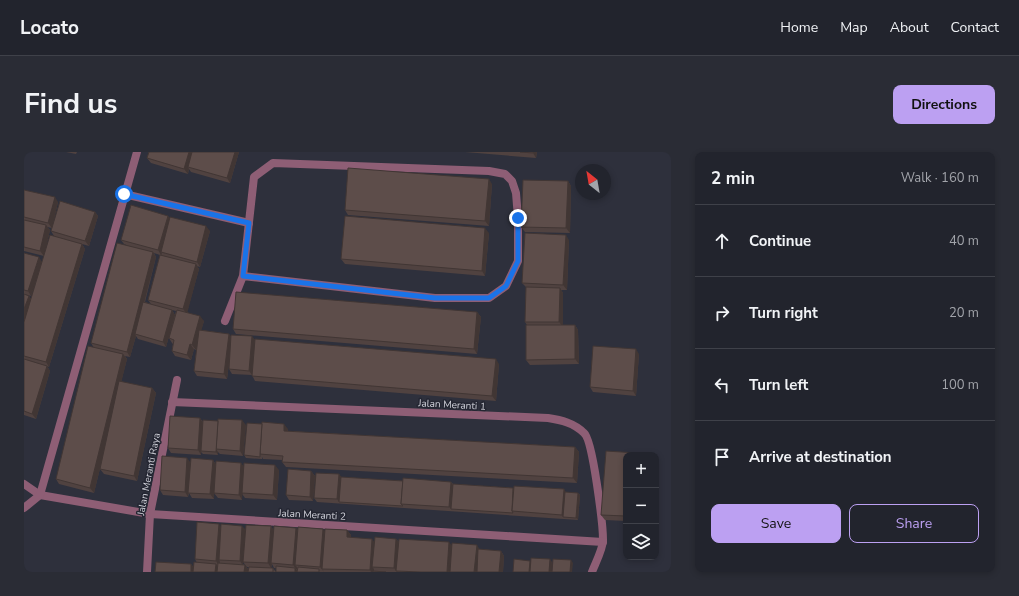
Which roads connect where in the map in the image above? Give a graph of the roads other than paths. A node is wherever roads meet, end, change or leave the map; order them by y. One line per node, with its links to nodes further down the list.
1 (137, 152): 2 (street)
2 (124, 194): 3 (street); 9 (street)
3 (249, 223): 4 (street); 4 (street)
4 (243, 276): 5 (street)
5 (224, 321)
6 (177, 380): 7 (street, Jalan Meranti Raya)
7 (172, 402): 11 (street, Jalan Meranti Raya); 12 (street, Jalan Meranti 1)
8 (24, 484): 9 (street, Jalan Meranti 2)
9 (40, 494): 10 (street); 11 (street, Jalan Meranti 2)
10 (24, 508)
11 (150, 514): 12 (street, Jalan Meranti 2); 13 (street, Jalan Meranti Raya)
12 (603, 542): 14 (street, Jalan Meranti 1)
13 (147, 572)
14 (592, 572)

